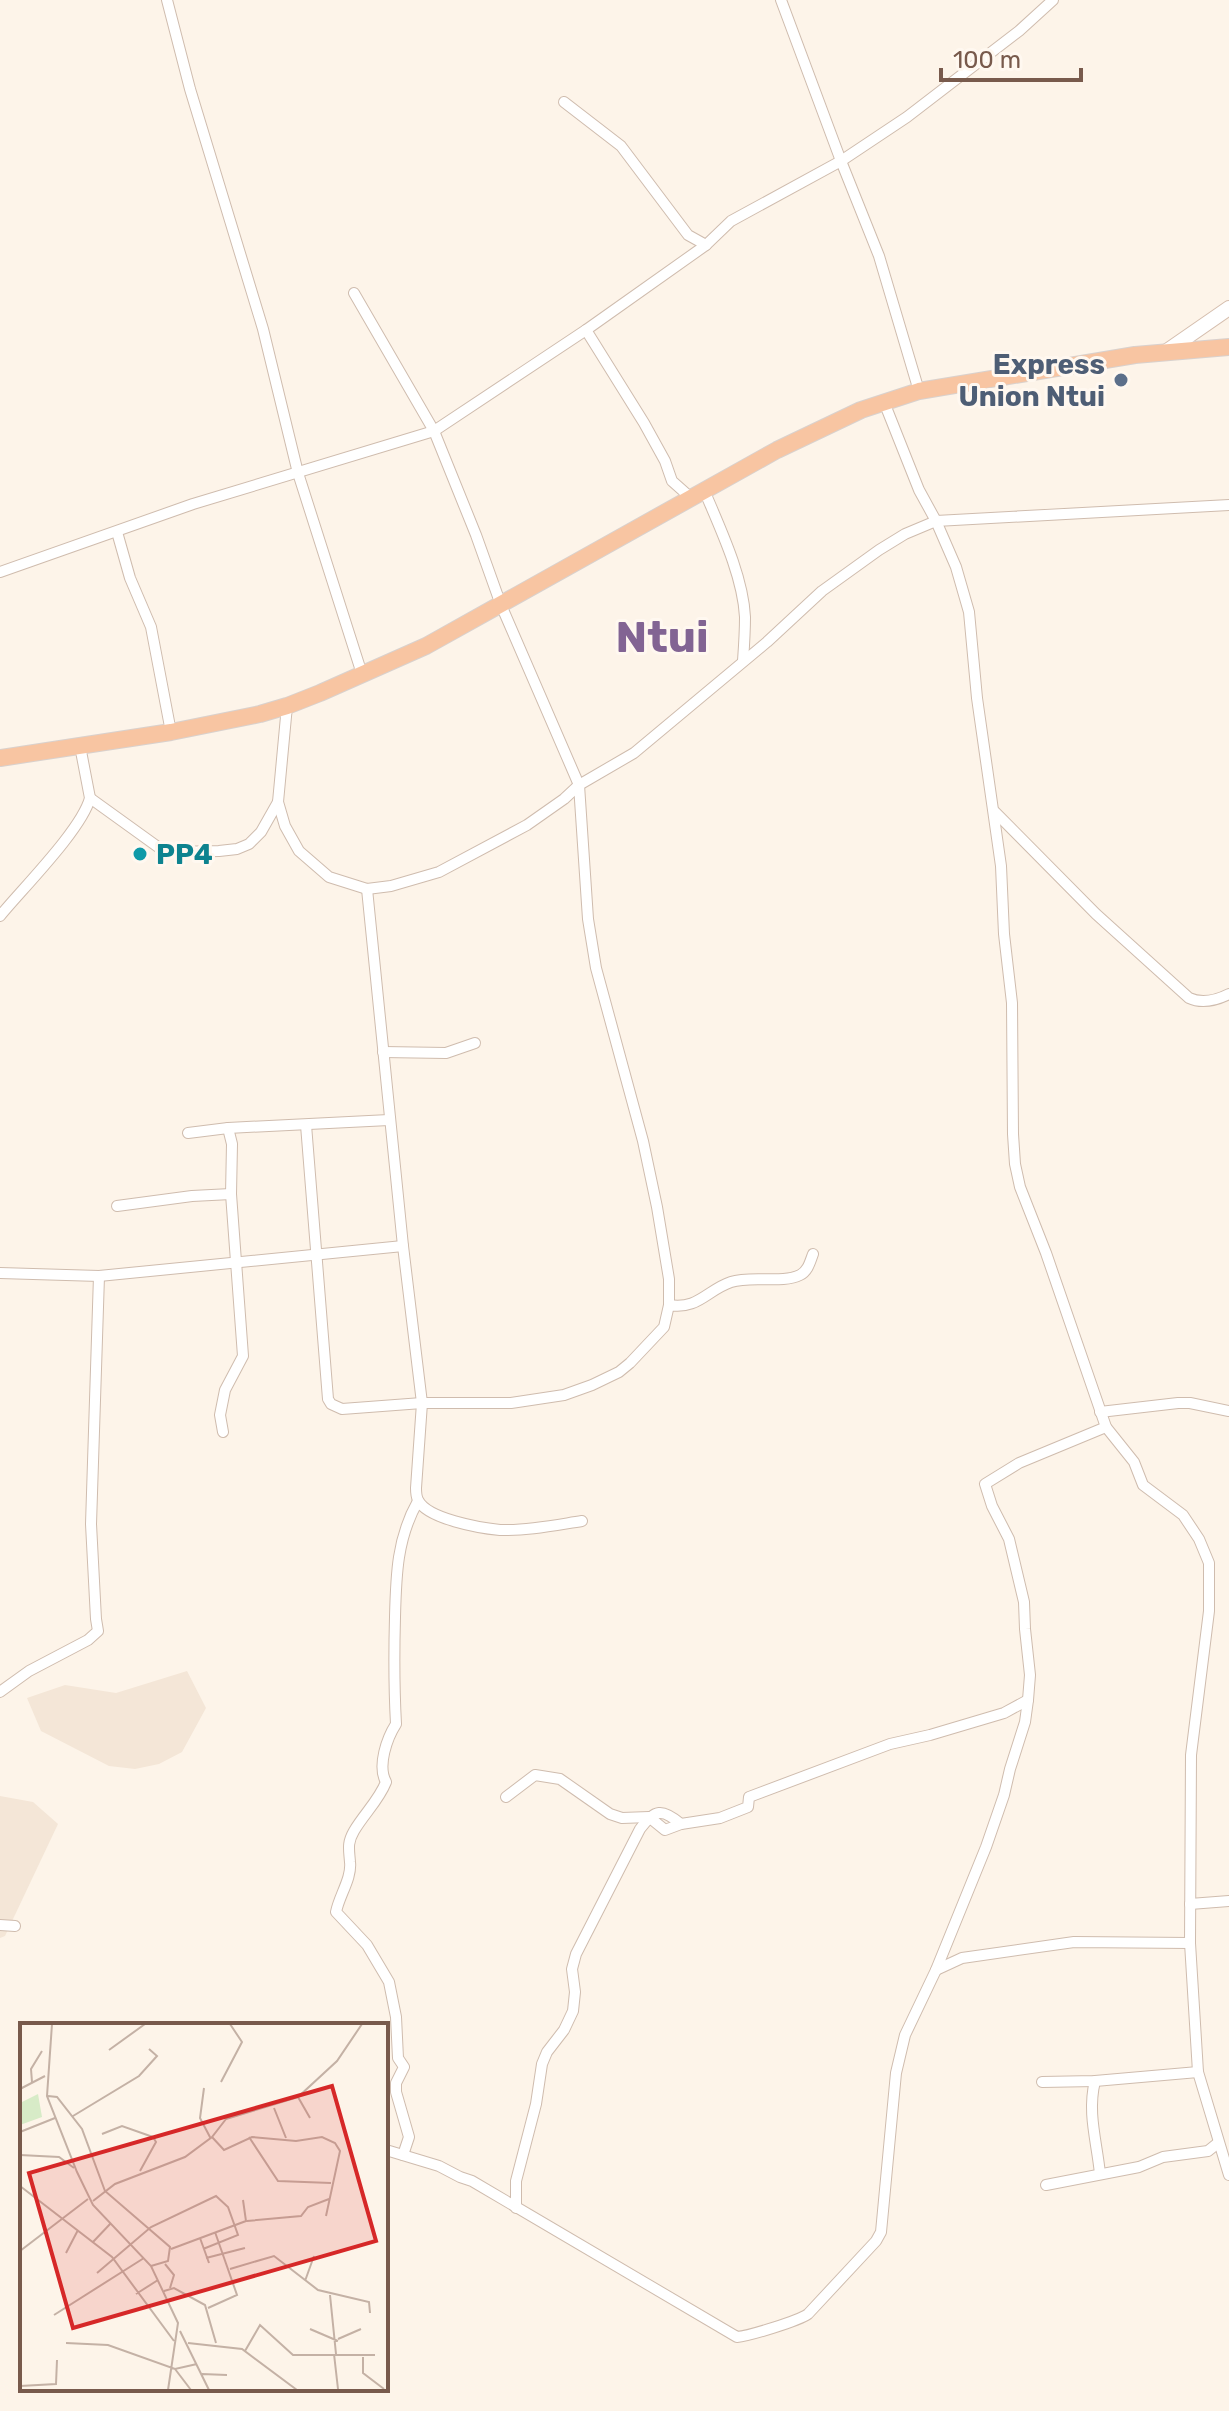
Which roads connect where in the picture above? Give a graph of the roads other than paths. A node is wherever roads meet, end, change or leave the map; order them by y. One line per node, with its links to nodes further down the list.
1 (167, 0): 17 (street)
2 (781, 0): 5 (street)
3 (1053, 0): 5 (street)
4 (564, 102): 6 (street)
5 (841, 161): 7 (street); 14 (street)
6 (688, 235): 7 (street); 8 (street)
7 (706, 245): 8 (street)
8 (691, 255): 11 (street)
9 (354, 293): 16 (street)
10 (1229, 308): 13 (main road)
11 (586, 330): 16 (street); 18 (street)
12 (1229, 347): 13 (highway)
13 (1164, 353): 14 (highway)
14 (919, 391): 15 (highway)
15 (884, 402): 18 (highway); 20 (street)
16 (434, 431): 17 (street); 23 (street)
17 (298, 473): 21 (street); 25 (street)
18 (697, 494): 23 (highway); 24 (street)
19 (1229, 505): 20 (street)
20 (936, 521): 24 (street); 33 (street)
21 (117, 532): 22 (street); 27 (street)
22 (0, 572)
23 (501, 605): 25 (highway); 30 (street)
24 (743, 661): 30 (street)
25 (362, 674): 26 (highway)
26 (287, 706): 27 (highway); 32 (street)
27 (171, 732): 28 (highway)
28 (80, 746): 29 (highway); 31 (street)
29 (0, 758)
30 (579, 785): 34 (street); 51 (street)
31 (90, 798): 32 (street); 35 (street)
32 (278, 802): 34 (street)
33 (995, 812): 36 (street); 54 (street)
34 (367, 889): 38 (street)
35 (0, 916)
36 (1229, 994)
37 (475, 1043): 38 (street)
38 (383, 1052): 39 (street)
39 (389, 1120): 40 (street); 45 (street)
40 (306, 1125): 41 (street); 46 (street)
41 (233, 1128): 42 (street); 43 (street)
42 (188, 1133)
43 (231, 1194): 44 (street); 48 (street)
44 (117, 1206)
45 (403, 1246): 46 (street); 52 (street)
46 (317, 1254): 48 (street); 52 (street)
47 (813, 1254): 51 (street)
48 (235, 1262): 50 (street); 56 (street)
49 (0, 1273): 50 (street)
50 (99, 1276): 59 (street)
51 (669, 1305): 52 (street)
52 (422, 1403): 57 (street)
53 (1229, 1411): 54 (street)
54 (1100, 1412): 55 (street)
55 (1106, 1427): 60 (street); 64 (street)
56 (223, 1432)
57 (418, 1501): 58 (street); 74 (street)
58 (582, 1521)
59 (0, 1692)
60 (1028, 1700): 62 (street); 68 (street)
61 (506, 1797): 62 (street)
62 (649, 1817): 78 (street)
63 (1229, 1901): 64 (street)
64 (1190, 1904): 67 (street)
65 (0, 1925): 66 (street)
66 (15, 1926)
67 (1190, 1943): 68 (street); 69 (street)
68 (936, 1970): 78 (street)
69 (1198, 2072): 70 (street); 72 (street)
70 (1095, 2081): 71 (street); 75 (street)
71 (1042, 2082)
72 (1218, 2143): 75 (street); 76 (street)
73 (388, 2151): 74 (street)
74 (403, 2155): 78 (street)
75 (1100, 2174): 77 (street)
76 (1229, 2175)
77 (1046, 2185)
78 (516, 2208)

